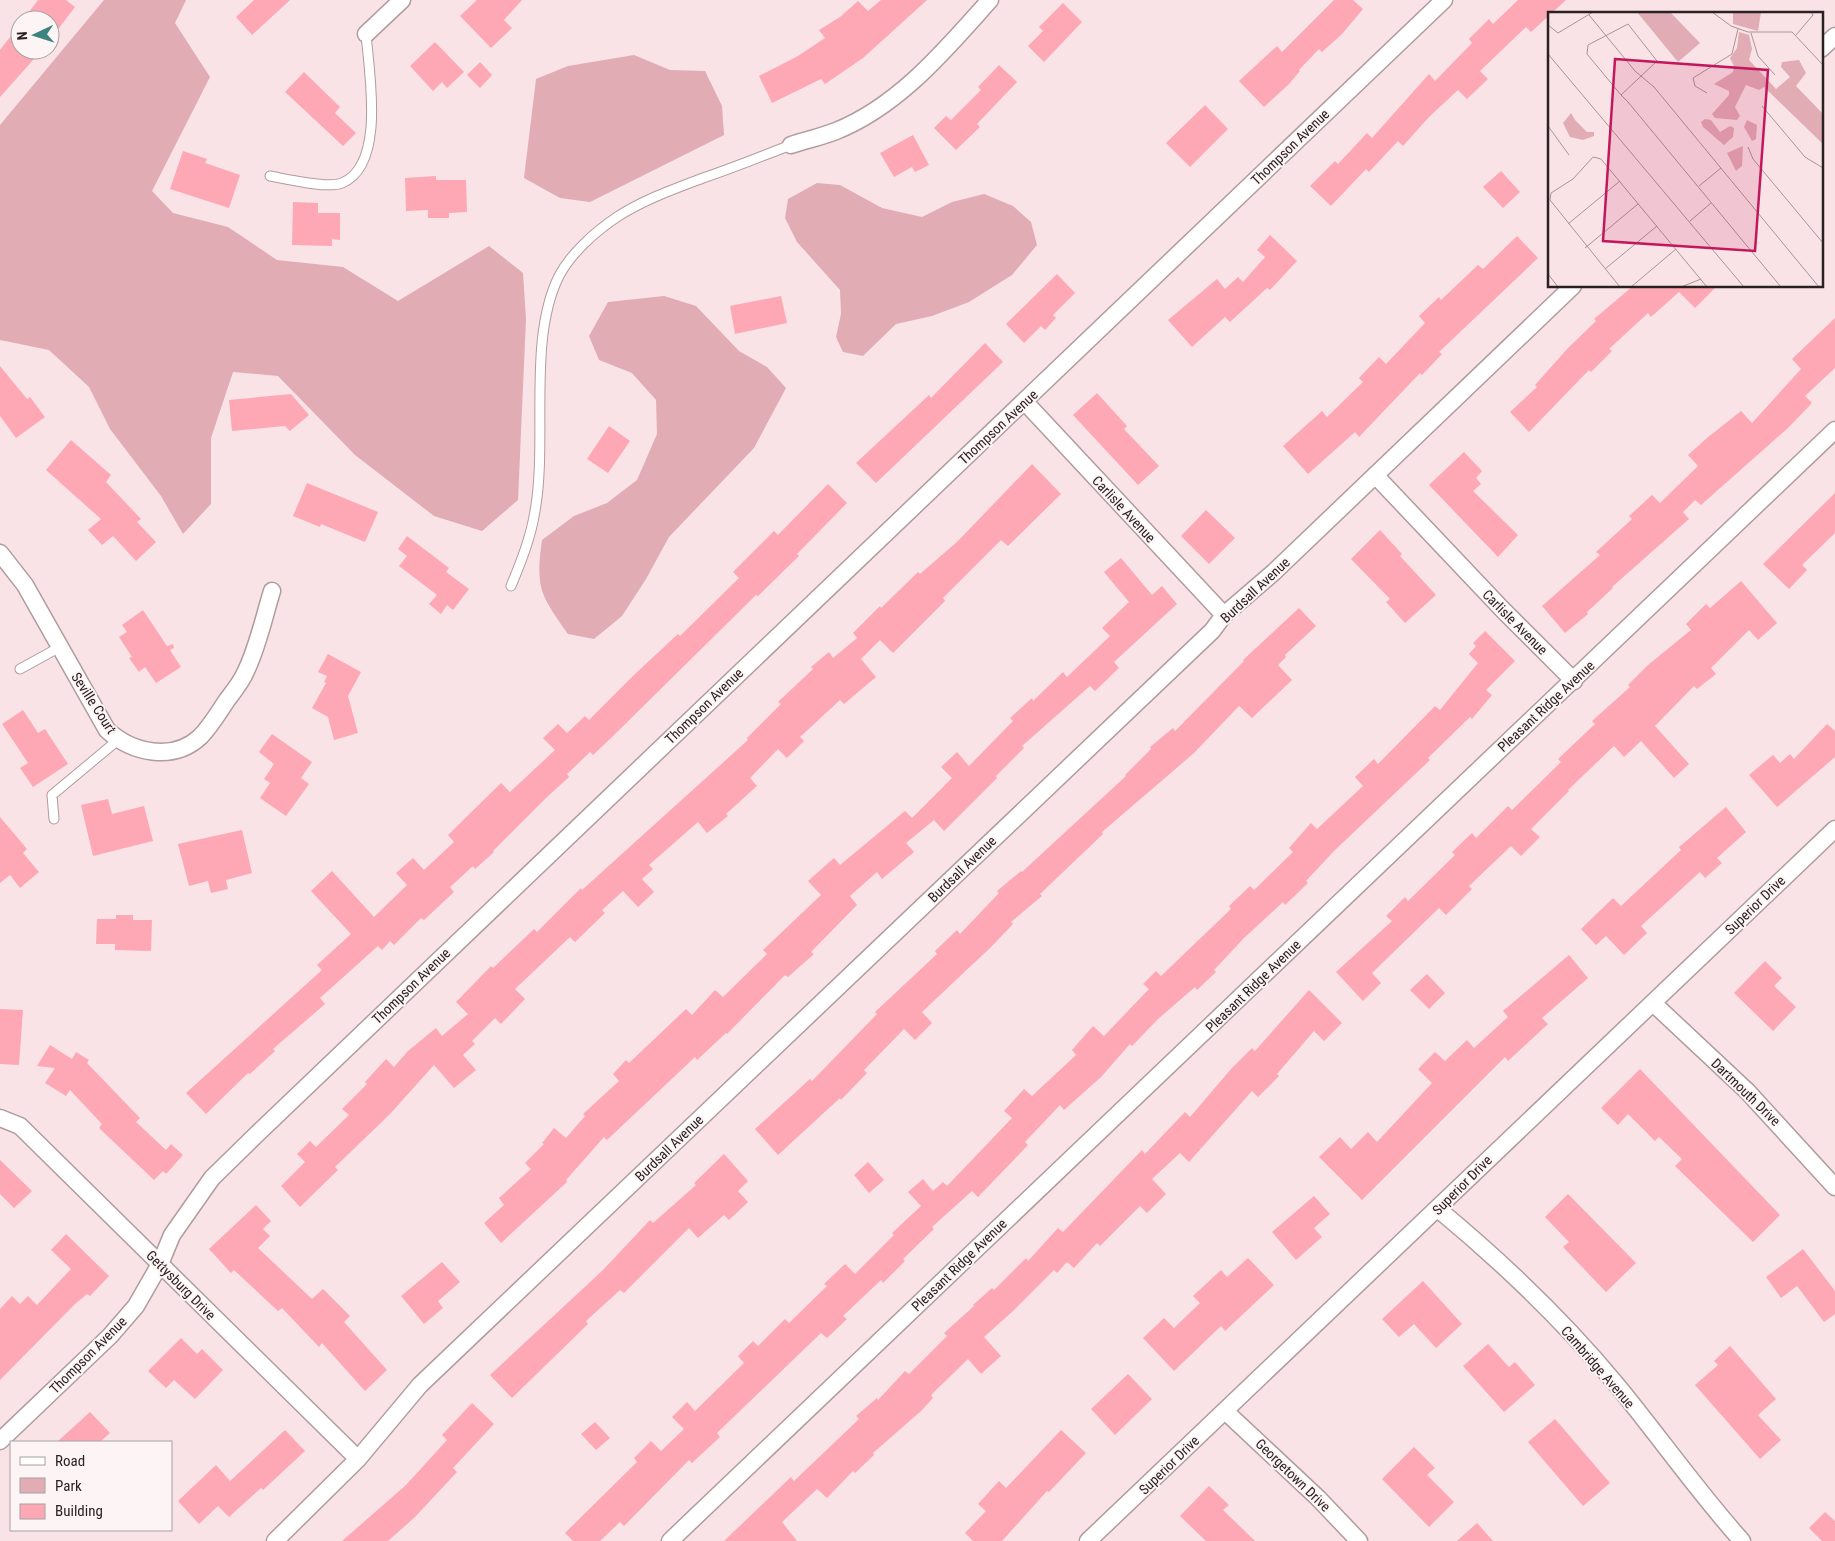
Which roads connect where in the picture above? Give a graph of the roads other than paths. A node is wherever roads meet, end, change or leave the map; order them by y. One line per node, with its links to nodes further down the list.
1 (402, 0): 4 (street)
2 (990, 0): 7 (street)
3 (1444, 0): 10 (street, Thompson Avenue)
4 (366, 34): 8 (lane)
5 (1835, 36): 6 (street)
6 (1822, 48)
7 (791, 145): 14 (lane)
8 (270, 176)
9 (1571, 288): 12 (street, Burdsall Avenue)
10 (1025, 402): 16 (street, Carlisle Avenue); 27 (street, Thompson Avenue)
11 (1835, 430): 19 (street, Pleasant Ridge Avenue)
12 (1375, 475): 16 (street, Burdsall Avenue); 19 (street, Carlisle Avenue)
13 (0, 553): 17 (street, Seville Court)
14 (511, 586)
15 (272, 591): 20 (street, Seville Court)
16 (1224, 615): 30 (street, Burdsall Avenue)
17 (60, 648): 18 (lane); 20 (street, Seville Court)
18 (20, 669)
19 (1574, 681): 32 (street, Pleasant Ridge Avenue)
20 (118, 740): 21 (lane)
21 (54, 820)
22 (1835, 829): 23 (street, Superior Drive)
23 (1652, 1003): 25 (street, Dartmouth Drive); 26 (street, Superior Drive)
24 (0, 1118): 27 (street, Gettysburg Drive)
25 (1835, 1187)
26 (1438, 1209): 28 (street, Superior Drive); 35 (street, Cambridge Avenue)
27 (160, 1264): 29 (street, Thompson Avenue); 30 (street, Gettysburg Drive)
28 (1225, 1411): 33 (street, Superior Drive); 34 (street, Georgetown Drive)
29 (0, 1441)
30 (358, 1459): 31 (street, Burdsall Avenue)
31 (275, 1541)
32 (670, 1541)
33 (1088, 1541)
34 (1359, 1541)
35 (1742, 1541)

